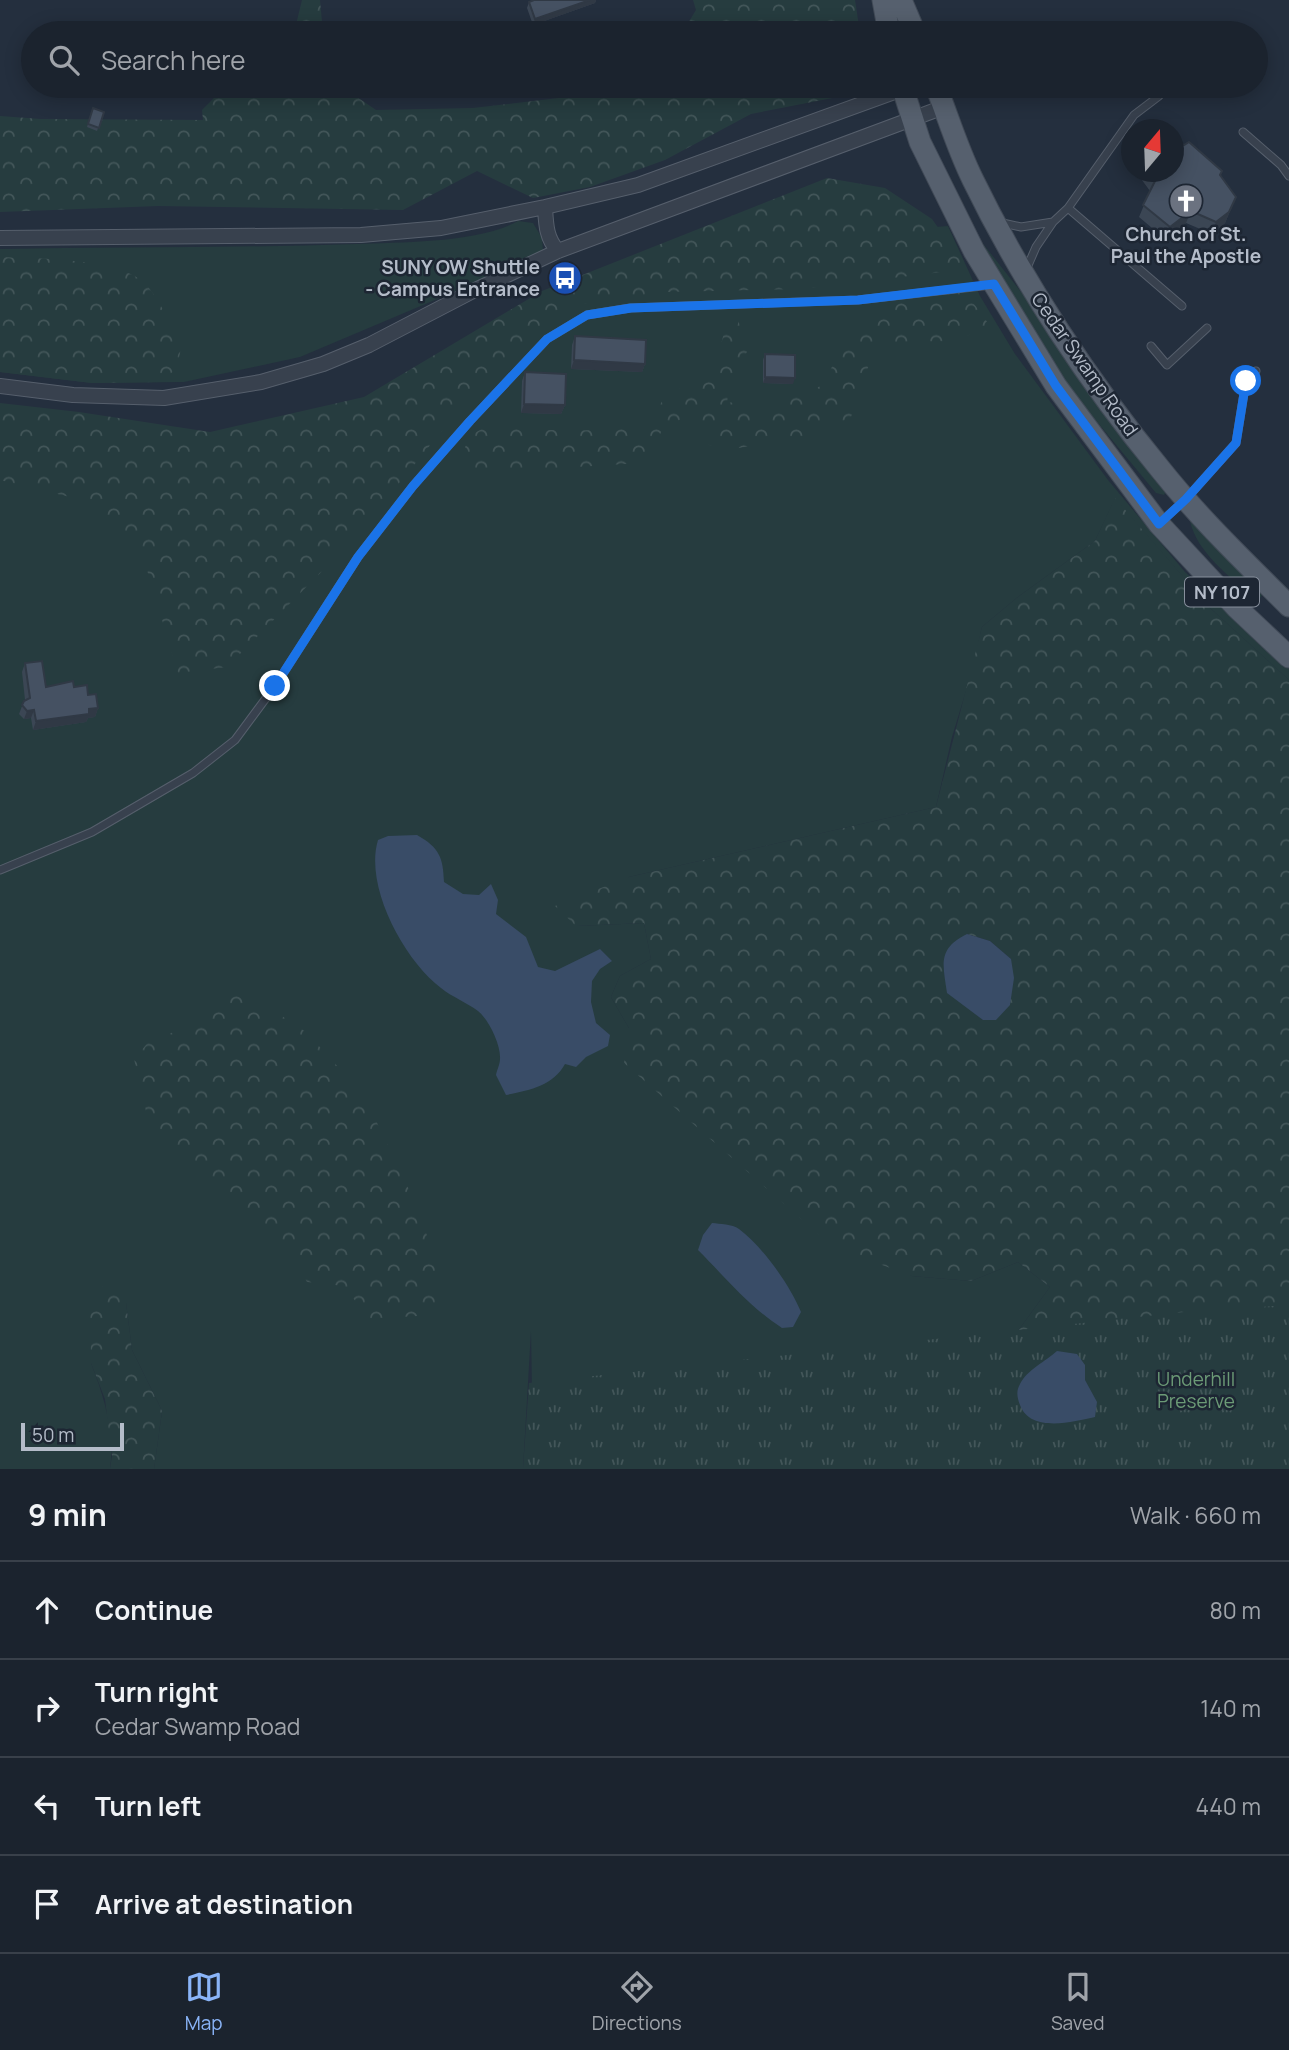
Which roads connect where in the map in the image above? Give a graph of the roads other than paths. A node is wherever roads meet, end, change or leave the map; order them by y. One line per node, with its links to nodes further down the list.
1 (883, 0): 3 (main road)
2 (901, 0): 4 (main road)
3 (887, 21)
4 (910, 21)
5 (876, 98): 13 (street)
6 (908, 98): 10 (main road, Cedar Swamp Road / NY 107)
7 (941, 98): 9 (main road, Cedar Swamp Road / NY 107)
8 (1156, 98): 14 (lane)
9 (944, 107): 10 (street); 15 (main road, Cedar Swamp Road / NY 107)
10 (913, 119): 18 (street); 20 (main road, Cedar Swamp Road / NY 107)
11 (1243, 132): 12 (lane)
12 (1289, 176)
13 (545, 207): 17 (street); 18 (street)
14 (1068, 208): 16 (lane); 21 (lane)
15 (995, 221): 16 (lane); 19 (main road, Cedar Swamp Road / NY 107)
16 (1053, 222): 19 (lane)
17 (0, 238)
18 (558, 251): 25 (street)
19 (1024, 274): 26 (main road, Cedar Swamp Road / NY 107)
20 (994, 284): 27 (main road, Cedar Swamp Road / NY 107); 30 (lane)
21 (1182, 306)
22 (1207, 328): 23 (lane)
23 (1151, 346)
24 (1256, 371): 26 (lane)
25 (0, 386)
26 (1186, 499): 27 (lane); 28 (main road, Cedar Swamp Road / NY 107)
27 (1159, 524): 29 (main road, Cedar Swamp Road / NY 107)
28 (1289, 606)
29 (1289, 657)
30 (0, 870)

